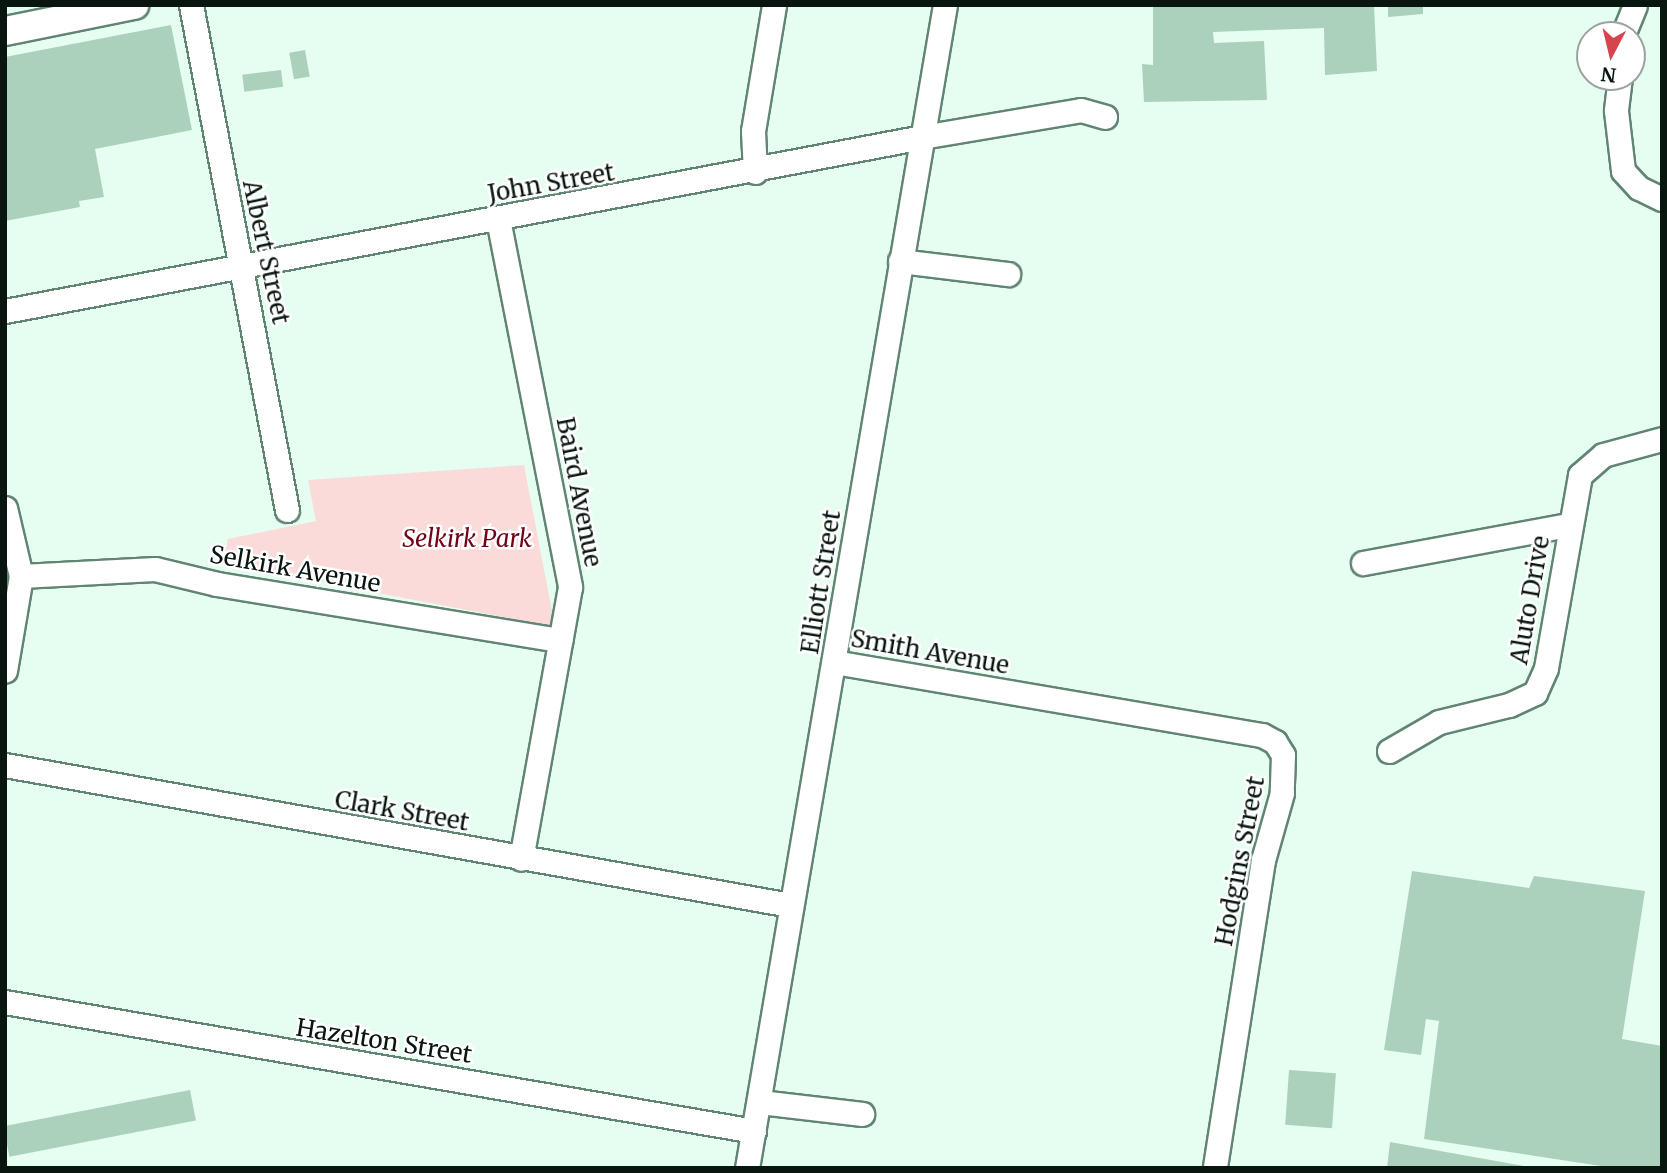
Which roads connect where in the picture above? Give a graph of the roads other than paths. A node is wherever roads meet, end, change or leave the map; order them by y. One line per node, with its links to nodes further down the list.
1 (134, 5): 5 (main road)
2 (191, 5): 13 (street, Albert Street)
3 (774, 5): 9 (street)
4 (945, 5): 8 (street, Elliott Street)
5 (5, 31)
6 (1619, 91): 10 (street)
7 (1105, 117): 8 (street, John Street)
8 (922, 137): 9 (street, John Street); 12 (street, Elliott Street)
9 (755, 172): 11 (street, John Street)
10 (1662, 199)
11 (498, 219): 13 (street, John Street); 22 (street, Baird Avenue)
12 (900, 261): 14 (street); 23 (street, Elliott Street)
13 (244, 264): 15 (street, John Street); 18 (street, Albert Street)
14 (1009, 274)
15 (5, 312)
16 (1654, 440): 19 (street, Aluto Drive)
17 (5, 508): 21 (street)
18 (287, 510)
19 (1569, 525): 20 (street); 26 (street, Aluto Drive)
20 (1363, 564)
21 (21, 576): 22 (street, Selkirk Avenue); 24 (street)
22 (560, 640): 28 (street, Baird Avenue)
23 (834, 662): 25 (street, Smith Avenue); 29 (street, Elliott Street)
24 (5, 671)
25 (1017, 693): 35 (street, Hodgins Street)
26 (1389, 751)
27 (5, 765): 28 (street, Clark Street)
28 (521, 859): 29 (street, Clark Street)
29 (790, 905): 31 (street, Elliott Street)
30 (5, 1002): 33 (street, Hazelton Street)
31 (760, 1102): 32 (street); 33 (street, Elliott Street)
32 (862, 1114)
33 (754, 1131): 34 (street, Elliott Street)
34 (747, 1168)
35 (1215, 1168)

